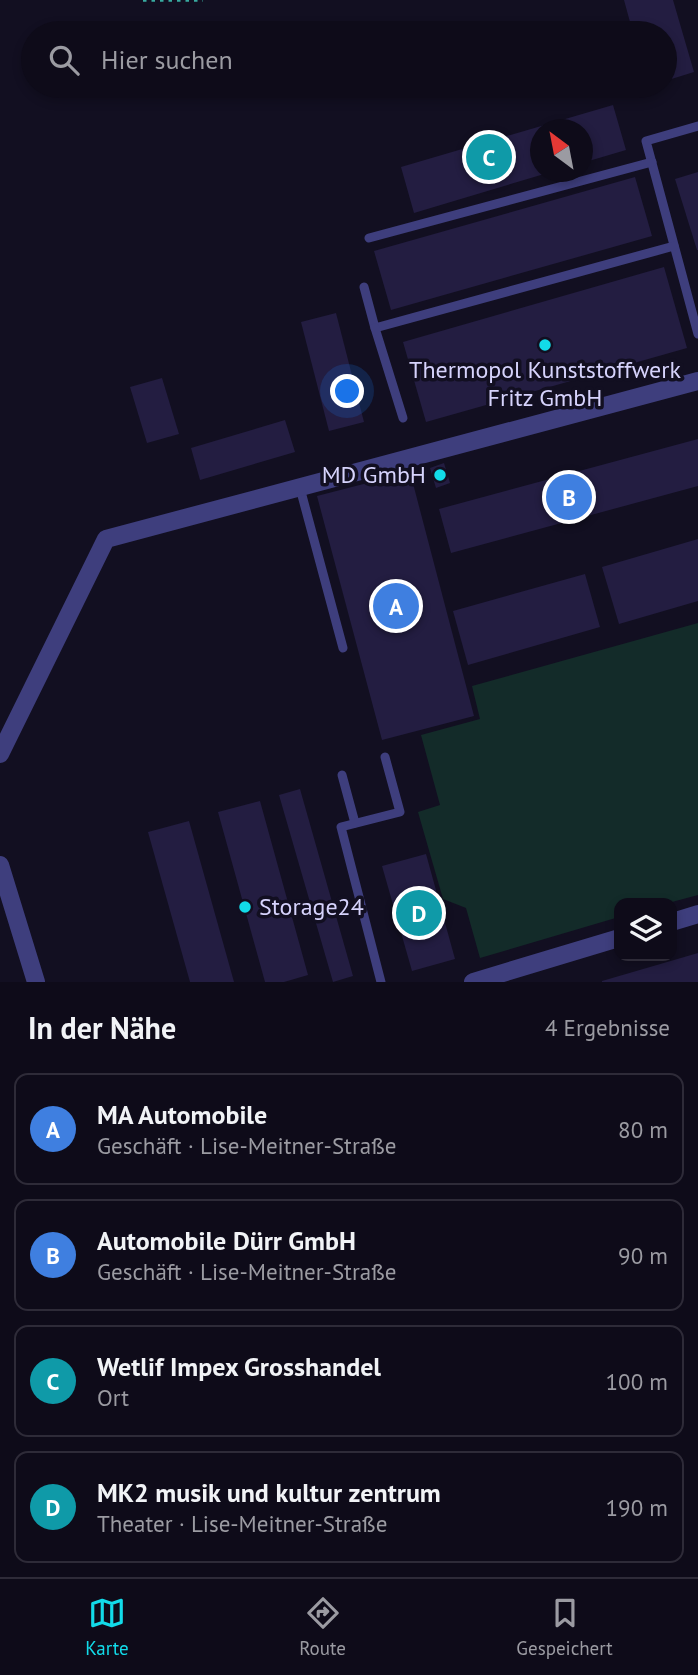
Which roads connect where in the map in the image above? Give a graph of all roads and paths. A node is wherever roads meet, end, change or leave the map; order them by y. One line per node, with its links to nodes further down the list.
1 (143, 0): 2 (path)
2 (203, 0)
3 (698, 126): 4 (lane)
4 (652, 162): 5 (lane); 6 (lane)
5 (369, 238)
6 (674, 246): 8 (lane); 9 (lane)
7 (364, 287): 8 (lane)
8 (375, 328): 11 (lane)
9 (698, 334)
10 (698, 381): 12 (street)
11 (403, 418)
12 (300, 488): 13 (lane); 14 (street)
13 (343, 648)
14 (0, 754)
15 (385, 757): 17 (lane)
16 (342, 775): 17 (lane)
17 (355, 823): 23 (lane)
18 (0, 865): 22 (street)
19 (698, 914): 20 (street)
20 (677, 920)
21 (614, 940): 24 (street)
22 (36, 982)
23 (382, 982)
24 (473, 982)

